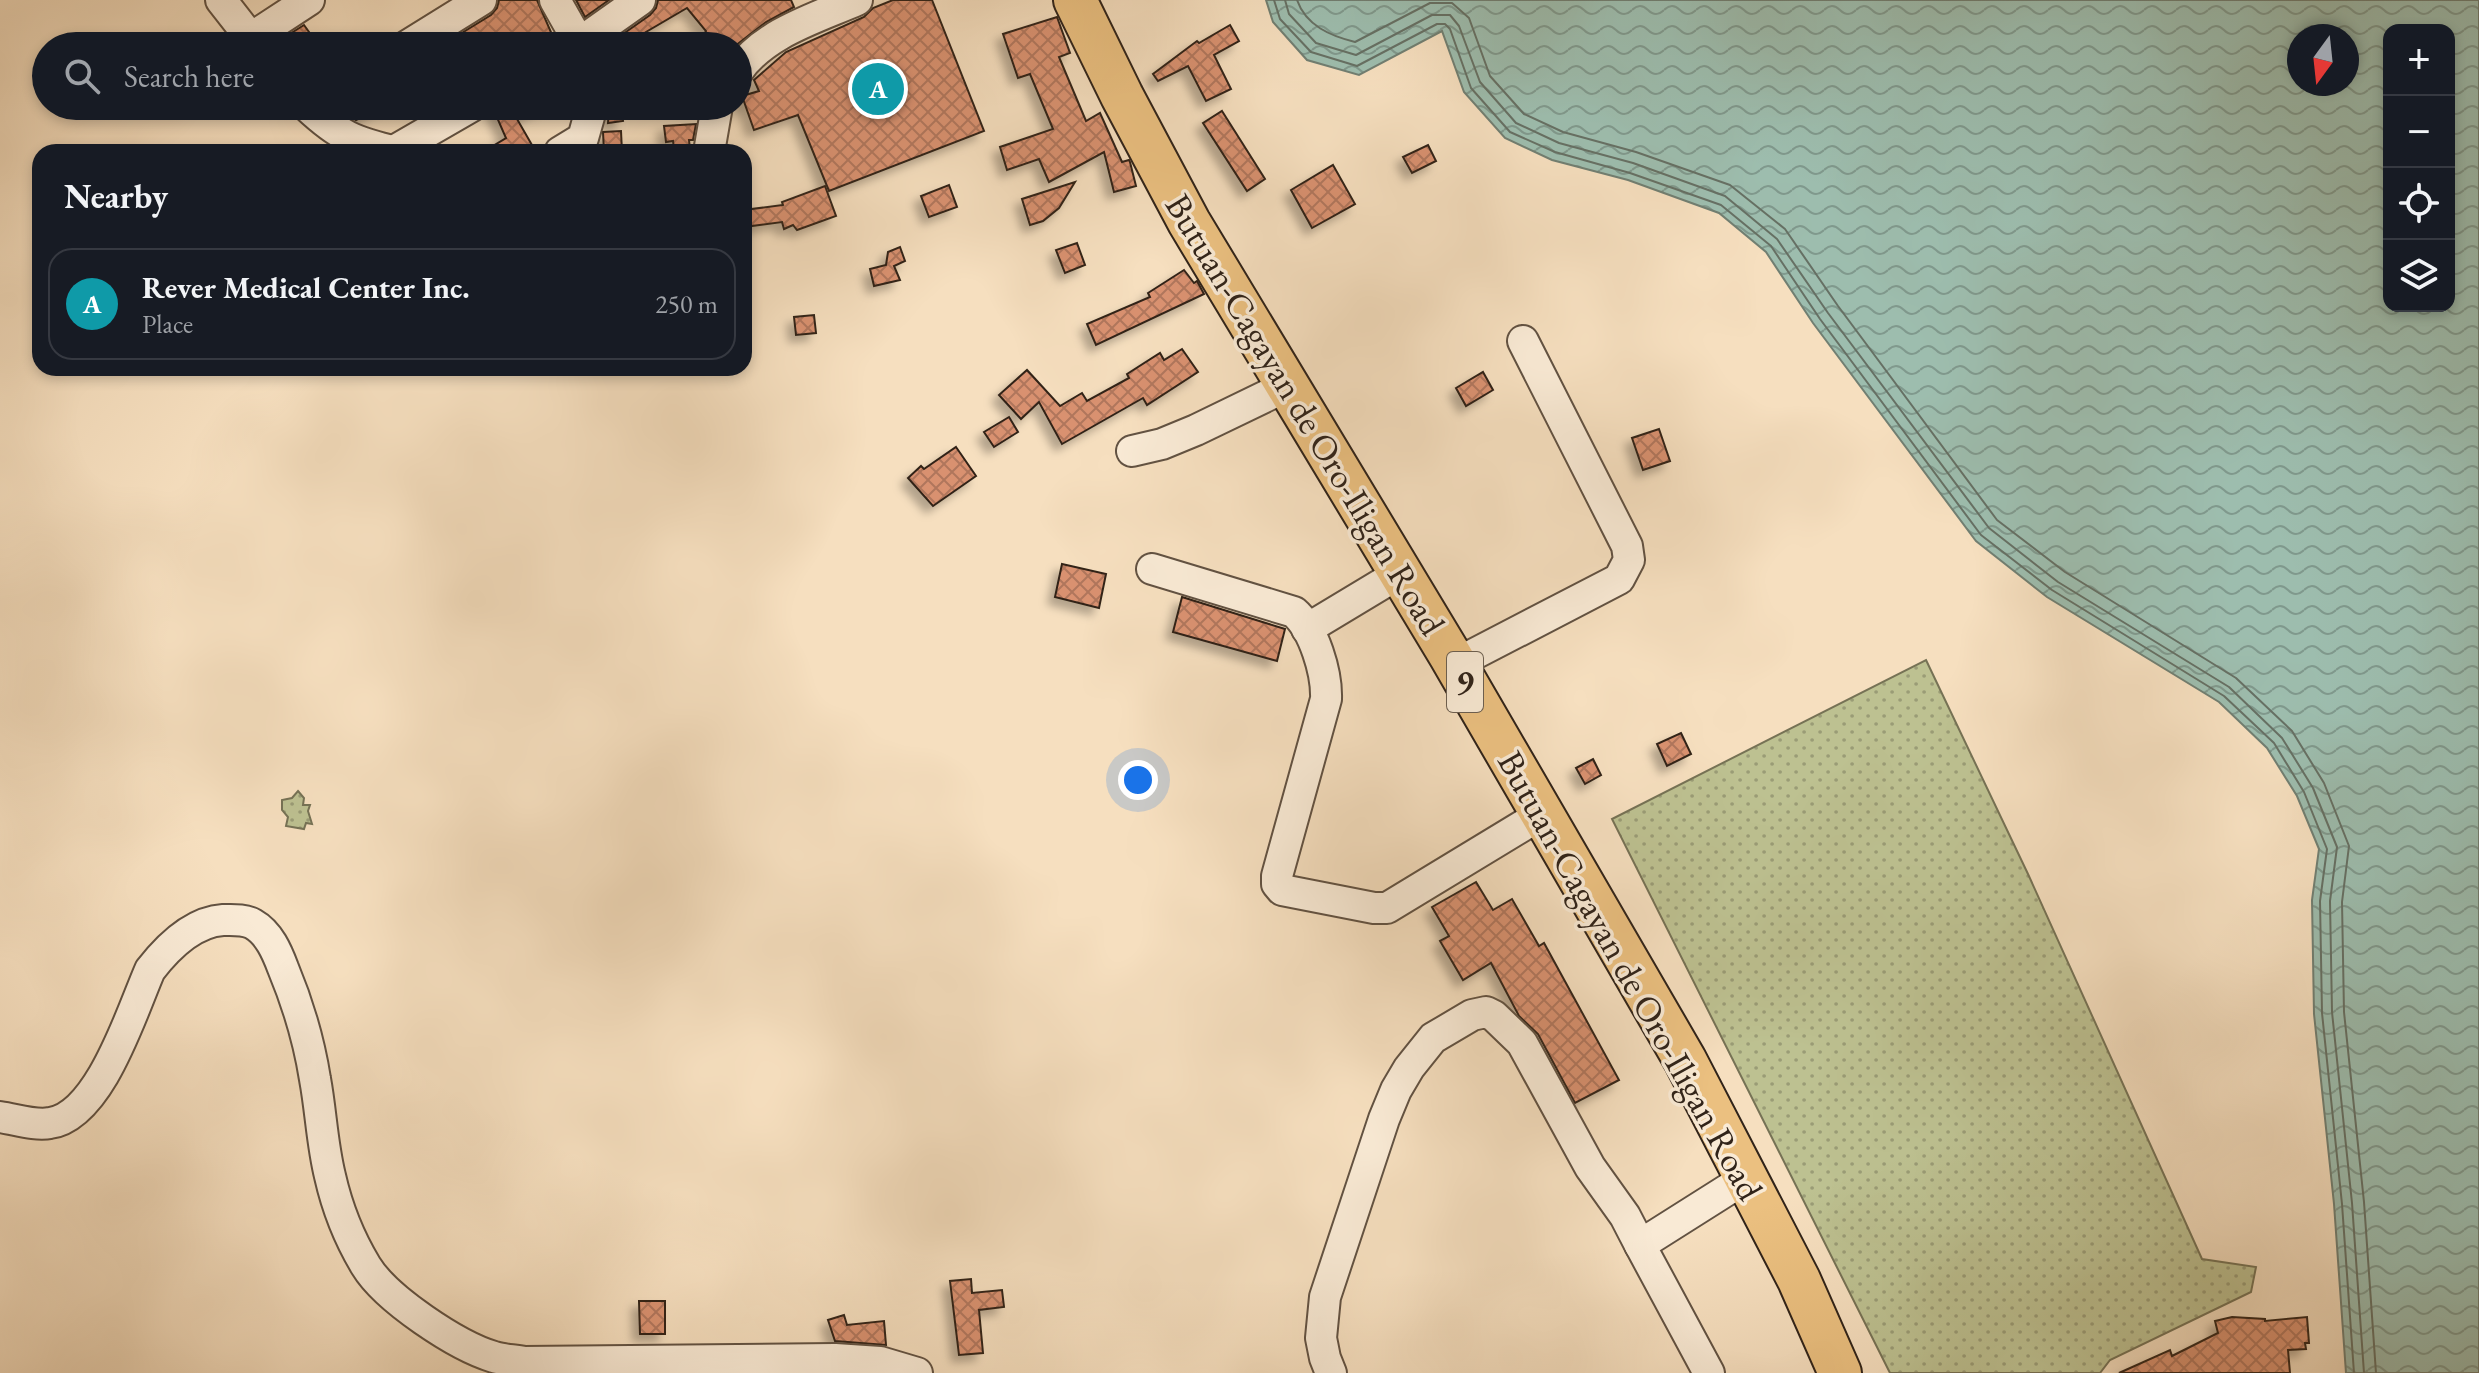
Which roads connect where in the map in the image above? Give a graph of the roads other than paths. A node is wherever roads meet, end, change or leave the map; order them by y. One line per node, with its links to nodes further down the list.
1 (221, 0): 8 (street)
2 (309, 0): 9 (street)
3 (481, 0): 10 (street)
4 (555, 0): 11 (street)
5 (640, 0): 12 (street)
6 (857, 0): 13 (street)
7 (1075, 0): 23 (highway, Butuan-Cagayan de Oro-Iligan Road / 9)
8 (246, 32)
9 (267, 32)
10 (430, 32)
11 (572, 32)
12 (597, 32)
13 (752, 54)
14 (322, 120): 18 (street)
15 (449, 120): 19 (street)
16 (590, 120): 20 (street)
17 (715, 120): 21 (street)
18 (367, 144)
19 (408, 144)
20 (573, 144)
21 (710, 144)
22 (1523, 341): 28 (street)
23 (1287, 386): 24 (street); 26 (highway, Butuan-Cagayan de Oro-Iligan Road / 9)
24 (1132, 451)
25 (1152, 569): 27 (street)
26 (1400, 573): 27 (street); 28 (highway, Butuan-Cagayan de Oro-Iligan Road / 9)
27 (1307, 629): 29 (street)
28 (1455, 664): 29 (highway, Butuan-Cagayan de Oro-Iligan Road / 9)
29 (1542, 814): 31 (highway, Butuan-Cagayan de Oro-Iligan Road / 9)
30 (0, 1117): 33 (street)
31 (1746, 1178): 32 (street); 36 (highway, Butuan-Cagayan de Oro-Iligan Road / 9)
32 (1640, 1245): 34 (street); 35 (street)
33 (917, 1373)
34 (1331, 1373)
35 (1709, 1373)
36 (1840, 1373)

